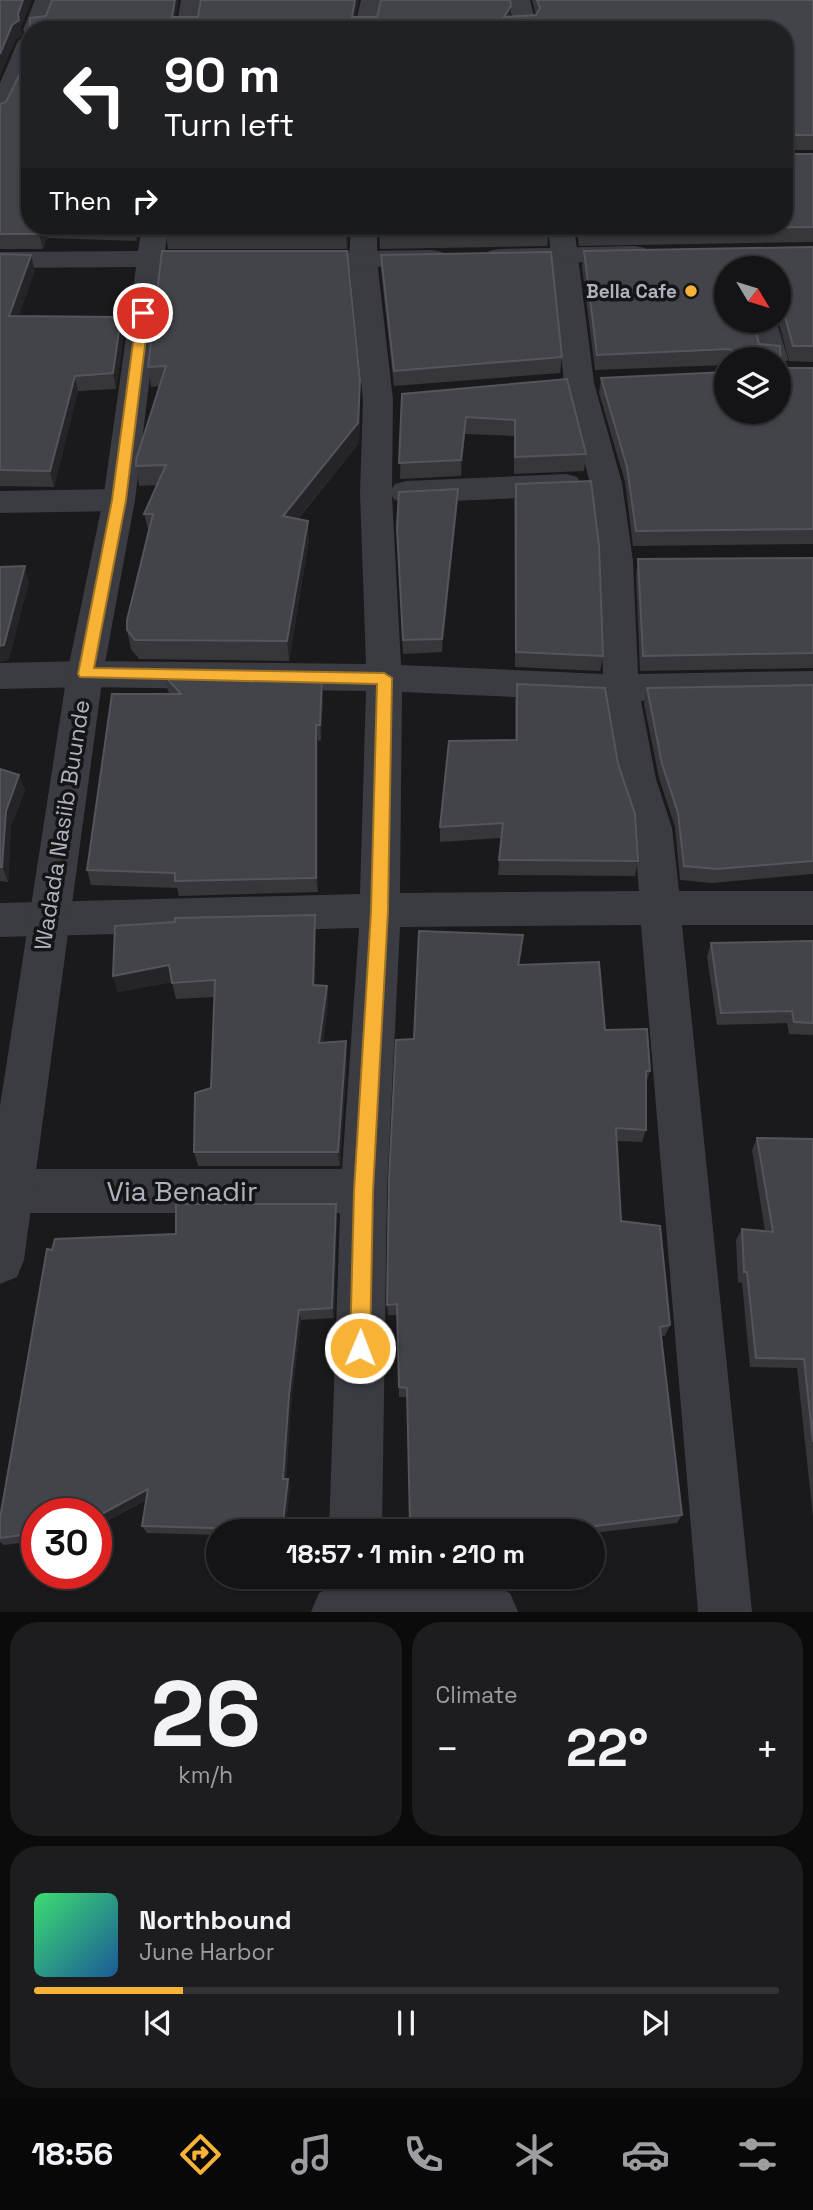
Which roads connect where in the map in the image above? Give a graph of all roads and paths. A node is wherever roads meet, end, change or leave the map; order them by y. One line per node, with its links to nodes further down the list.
1 (46, 0): 5 (street)
2 (192, 0): 6 (street)
3 (372, 0): 7 (street)
4 (519, 0): 8 (street)
5 (38, 21)
6 (188, 21)
7 (367, 21)
8 (524, 21)
9 (17, 67): 10 (street)
10 (0, 110)
11 (563, 240): 13 (street); 14 (street); 18 (street)
12 (152, 242): 15 (street); 17 (street); 20 (street, Wadada Nasiib Buunde)
13 (364, 243): 16 (street); 19 (street)
14 (661, 253)
15 (199, 259)
16 (268, 259)
17 (0, 260)
18 (606, 483): 19 (street); 26 (street)
19 (376, 493): 24 (street)
20 (119, 500): 21 (street); 22 (street, Wadada Nasiib Buunde)
21 (0, 502)
22 (85, 674): 23 (street); 24 (street); 30 (street, Wadada Nasiib Buunde)
23 (0, 676)
24 (384, 678): 26 (street); 29 (street)
25 (813, 684): 26 (street)
26 (621, 688): 27 (street)
27 (659, 907): 28 (street); 29 (street); 40 (street)
28 (813, 908)
29 (380, 911): 30 (street); 33 (street)
30 (48, 918): 31 (street); 32 (street, Wadada Nasiib Buunde)
31 (0, 920)
32 (5, 1191): 33 (street, Via Benadir); 34 (street, Wadada Nasiib Buunde)
33 (364, 1191): 35 (street)
34 (0, 1260)
35 (356, 1519)
36 (355, 1589): 37 (street)
37 (354, 1611): 38 (street); 39 (street)
38 (338, 1612)
39 (491, 1612)
40 (725, 1612)

